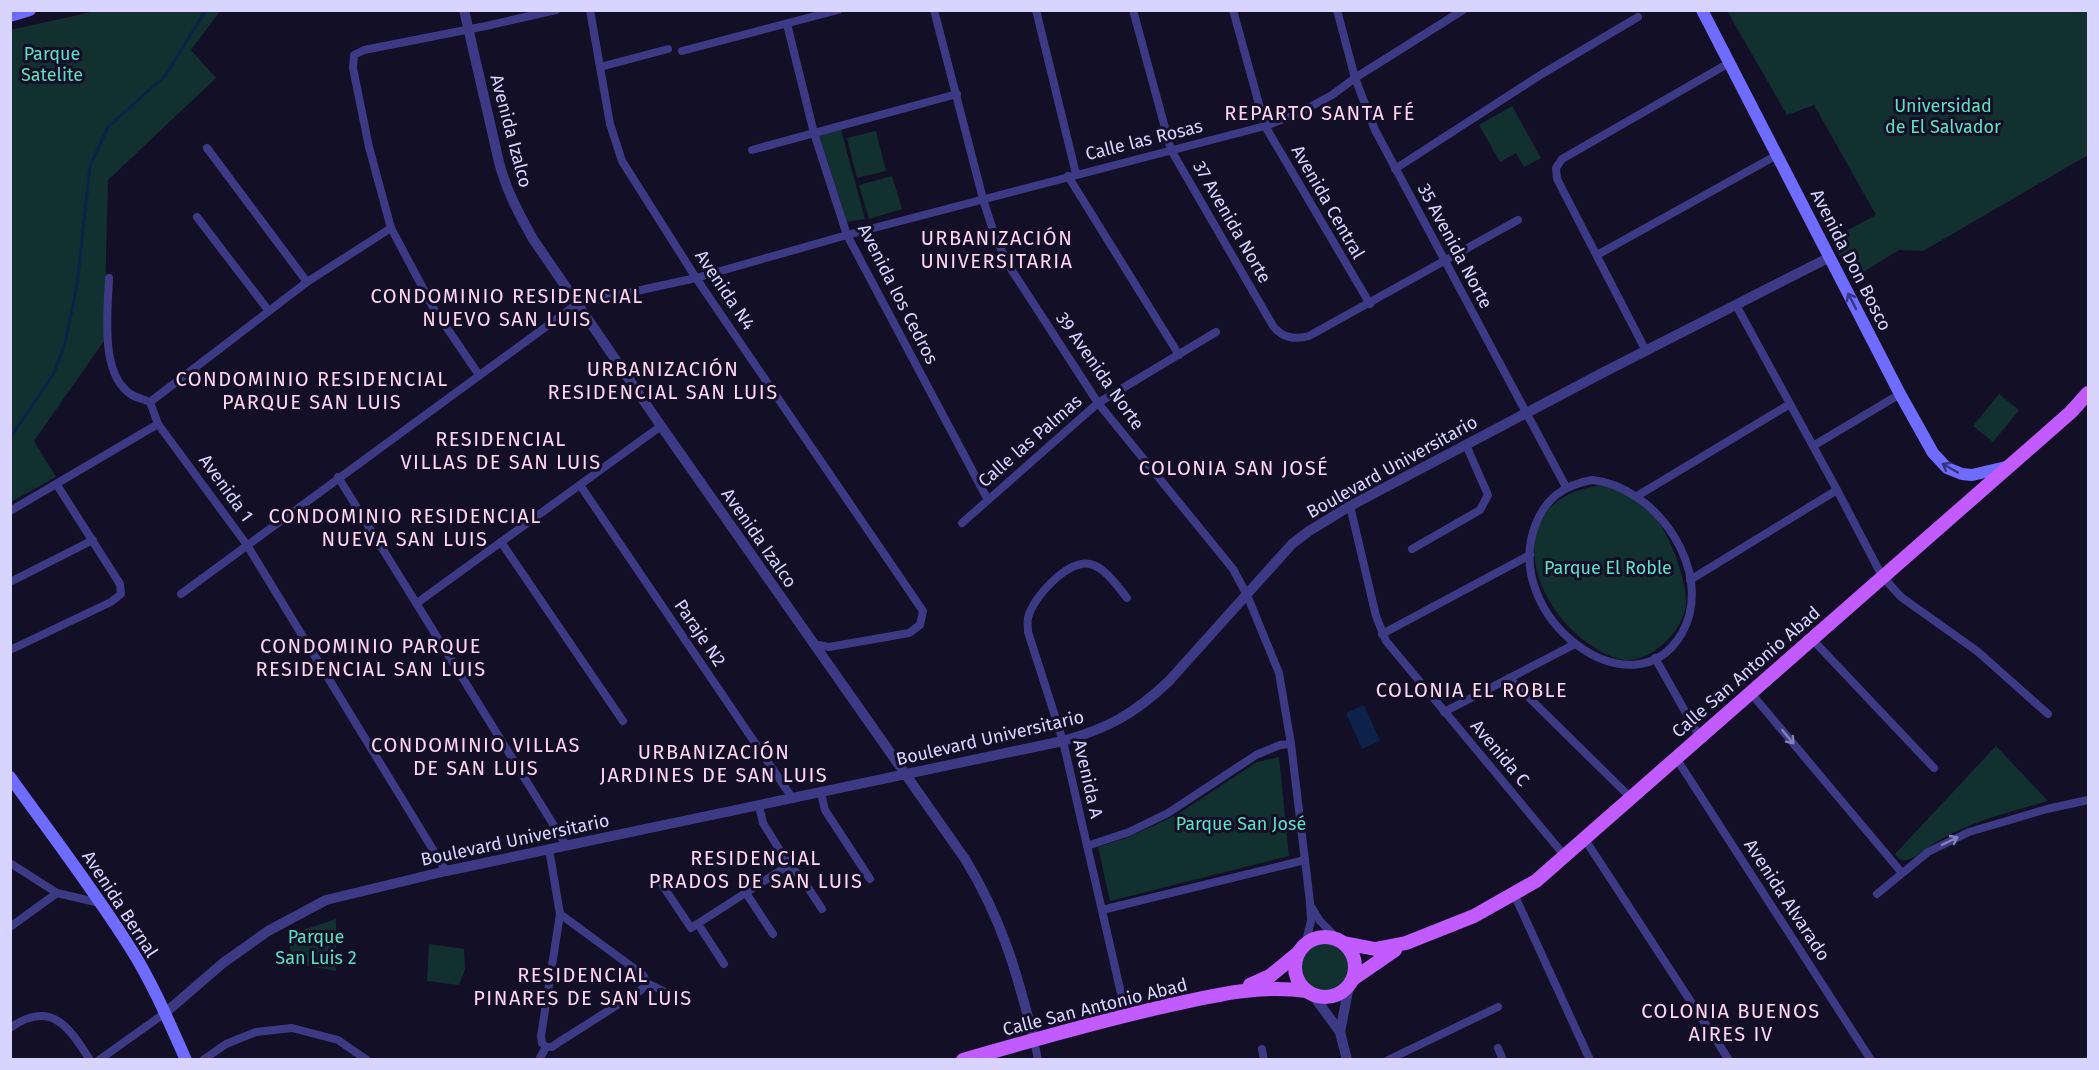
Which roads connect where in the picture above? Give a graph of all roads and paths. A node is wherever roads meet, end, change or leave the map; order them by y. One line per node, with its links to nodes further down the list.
1 (30, 10): 13 (main road)
2 (464, 10): 16 (street, Avenida Izalco)
3 (556, 10): 16 (street)
4 (590, 10): 20 (street, Avenida N4)
5 (838, 10): 15 (street)
6 (934, 10): 22 (street, 39 Avenida Norte)
7 (1036, 10): 30 (street)
8 (1133, 10): 27 (street, 37 Avenida Norte)
9 (1233, 10): 23 (street, Avenida Central)
10 (1337, 10): 21 (street, 35 Avenida Norte)
11 (1463, 10): 21 (street, Calle las Rosas)
12 (1702, 10): 19 (main road, Avenida Don Bosco)
13 (10, 16)
14 (1638, 18): 29 (street)
15 (787, 24): 18 (street); 24 (street, Avenida los Cedros)
16 (468, 29): 34 (street); 42 (street, Avenida Izalco)
17 (668, 49): 20 (street)
18 (682, 51)
19 (1729, 63): 28 (main road, Avenida Don Bosco); 36 (street)
20 (600, 67): 40 (street, Avenida N4)
21 (1355, 78): 23 (street, Calle las Rosas); 29 (street, 35 Avenida Norte)
22 (957, 94): 24 (street); 31 (street, 39 Avenida Norte)
23 (1265, 126): 27 (street, Calle las Rosas); 43 (street, Avenida Central)
24 (814, 133): 26 (street); 35 (street, Avenida los Cedros)
25 (207, 148): 41 (street)
26 (752, 150)
27 (1171, 150): 30 (street, Calle las Rosas); 43 (street, 37 Avenida Norte)
28 (1777, 156): 36 (street); 37 (main road, Avenida Don Bosco)
29 (1395, 169): 38 (street, 35 Avenida Norte)
30 (1072, 175): 31 (street, Calle las Rosas); 48 (street)
31 (983, 199): 35 (street, Calle las Rosas); 53 (street, 39 Avenida Norte)
32 (197, 217): 45 (street)
33 (1518, 220): 38 (street)
34 (391, 228): 41 (street); 49 (street)
35 (847, 235): 40 (street, Calle las Rosas); 67 (street, Avenida los Cedros)
36 (1597, 255): 47 (street)
37 (1830, 257): 44 (street, Boulevard Universitario); 51 (main road, Avenida Don Bosco, one-way to 37)
38 (1445, 261): 43 (street); 55 (street, 35 Avenida Norte)
39 (109, 278): 52 (street)
40 (696, 278): 42 (street, Calle las Rosas); 85 (street, Avenida N4)
41 (307, 282): 45 (street)
42 (577, 304): 49 (street); 57 (street, Avenida Izalco)
43 (1370, 304)
44 (1736, 305): 47 (street, Boulevard Universitario); 54 (street)
45 (268, 310): 52 (street)
46 (1216, 332): 48 (street, Calle las Palmas)
47 (1646, 351): 55 (street, Boulevard Universitario)
48 (1179, 355): 53 (street, Calle las Palmas)
49 (479, 375): 61 (street)
50 (2088, 393): 60 (main road, Calle San Antonio Abad)
51 (1900, 394): 59 (street); 60 (main road, Avenida Don Bosco, one-way to 51)
52 (150, 402): 56 (street, Avenida 1)
53 (1098, 404): 67 (street, Calle las Palmas); 80 (street, 39 Avenida Norte)
54 (1790, 404): 59 (street); 66 (street)
55 (1526, 414): 58 (street, Boulevard Universitario); 64 (street, 35 Avenida Norte)
56 (158, 424): 62 (street); 73 (street, Avenida 1)
57 (661, 426): 63 (street); 85 (street, Avenida Izalco)
58 (1466, 445): 68 (street, Boulevard Universitario); 74 (street)
59 (1813, 446): 65 (street)
60 (2006, 467): 76 (main road, Calle San Antonio Abad)
61 (338, 477): 73 (street); 82 (street)
62 (57, 485): 69 (street); 71 (street)
63 (580, 485): 72 (street); 103 (street, Paraje N2)
64 (1566, 487): 66 (street); 75 (street)
65 (1837, 490): 76 (street); 77 (street)
66 (1637, 496): 77 (street)
67 (988, 500): 70 (street, Calle las Palmas)
68 (1350, 506): 80 (street, Boulevard Universitario); 83 (street, Avenida C)
69 (10, 511)
70 (962, 523)
71 (93, 540): 78 (street); 87 (street)
72 (501, 542): 82 (street); 93 (street)
73 (247, 544): 79 (street); 114 (street, Avenida 1)
74 (1412, 549)
75 (1530, 555): 83 (street); 86 (street)
76 (1882, 576): 84 (main road, Calle San Antonio Abad); 92 (street)
77 (1689, 580): 88 (street)
78 (10, 582)
79 (181, 594)
80 (1247, 595): 95 (street, Boulevard Universitario); 96 (street, 39 Avenida Norte)
81 (1127, 598): 95 (street, Avenida A)
82 (417, 603): 107 (street)
83 (1382, 634): 91 (street, Avenida C)
84 (1811, 638): 90 (main road, Calle San Antonio Abad); 98 (street)
85 (813, 644): 99 (street, Avenida Izalco)
86 (1575, 644): 88 (street); 89 (street)
87 (10, 650)
88 (1655, 658): 94 (street)
89 (1509, 678): 91 (street); 102 (street)
90 (1750, 692): 94 (main road, Calle San Antonio Abad); 115 (street, one-way to 115)
91 (1444, 712): 110 (street, Avenida C)
92 (2048, 714)
93 (623, 721)
94 (1700, 736): 97 (main road, Calle San Antonio Abad)
95 (1063, 741): 99 (street, Boulevard Universitario); 108 (street, Avenida A)
96 (1291, 744): 108 (street); 111 (street, 39 Avenida Norte)
97 (1676, 758): 102 (main road, Calle San Antonio Abad); 162 (street, Avenida Alvarado)
98 (1934, 768)
99 (905, 774): 101 (street, Boulevard Universitario); 144 (street, Avenida Izalco)
100 (10, 777): 123 (main road, Avenida Bernal)
101 (821, 793): 103 (street, Boulevard Universitario); 117 (street)
102 (1630, 797): 106 (main road, Calle San Antonio Abad)
103 (793, 799): 105 (street, Boulevard Universitario)
104 (2088, 800): 115 (street, one-way to 104)
105 (759, 806): 107 (street, Boulevard Universitario); 113 (street)
106 (1584, 838): 110 (main road, Calle San Antonio Abad); 161 (street)
107 (566, 845): 109 (street, Boulevard Universitario)
108 (1087, 846): 125 (street, Avenida A)
109 (549, 849): 114 (street, Boulevard Universitario); 126 (street)
110 (1564, 855): 120 (main road, Calle San Antonio Abad)
111 (1305, 860): 122 (street, 39 Avenida Norte); 125 (street)
112 (10, 863): 118 (street)
113 (789, 865): 119 (street); 124 (street)
114 (446, 871): 140 (street, Boulevard Universitario)
115 (1902, 873): 121 (street)
116 (657, 877): 127 (street)
117 (870, 879)
118 (57, 893): 123 (street); 128 (street)
119 (746, 893): 127 (street); 129 (street)
120 (1514, 894): 131 (main road, Calle San Antonio Abad); 160 (street)
121 (1877, 894)
122 (1310, 902): 130 (street, 39 Avenida Norte); 132 (street, 39 Avenida Norte)
123 (100, 903): 140 (main road, Avenida Bernal)
124 (822, 909)
125 (1102, 910): 141 (street, Avenida A)
126 (560, 914): 134 (street); 145 (street)
127 (694, 926): 133 (street)
128 (10, 927)
129 (773, 934)
130 (1341, 941): 131 (main road, Calle San Antonio Abad); 132 (main road); 135 (main road)
131 (1406, 943): 135 (main road, Calle San Antonio Abad)
132 (1302, 948): 136 (main road, Calle San Antonio Abad); 137 (main road)
133 (724, 964)
134 (647, 983): 138 (street); 145 (street)
135 (1351, 983): 137 (main road); 143 (street)
136 (1237, 990): 137 (main road, Calle San Antonio Abad); 141 (main road, Calle San Antonio Abad)
137 (1310, 993): 143 (street)
138 (669, 994)
139 (1498, 1007): 158 (street)
140 (165, 1013): 149 (street); 150 (main road, Avenida Bernal)
141 (1126, 1016): 144 (main road, Calle San Antonio Abad)
142 (10, 1028): 148 (street)
143 (1340, 1032): 157 (street)
144 (1034, 1040): 154 (main road, Calle San Antonio Abad); 155 (street, Avenida Izalco)
145 (546, 1047): 153 (street)
146 (1498, 1048): 159 (street)
147 (1262, 1049): 156 (street)
148 (90, 1059)
149 (99, 1059)
150 (186, 1059)
151 (203, 1059): 152 (street)
152 (366, 1059)
153 (539, 1059)
154 (963, 1059)
155 (1038, 1059)
156 (1264, 1059)
157 (1347, 1059)
158 (1388, 1059)
159 (1503, 1059)
160 (1590, 1059)
161 (1729, 1059)
162 (1871, 1059)

